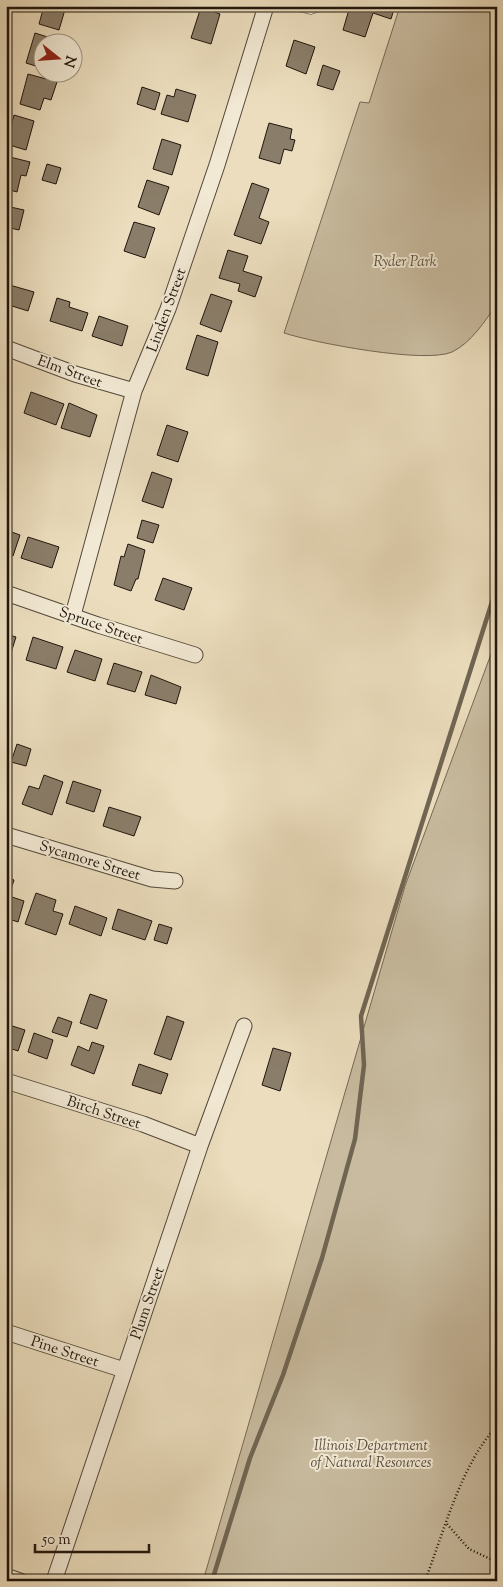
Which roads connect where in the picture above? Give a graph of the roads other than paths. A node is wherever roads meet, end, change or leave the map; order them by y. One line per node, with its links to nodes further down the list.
1 (266, 6): 5 (street, Linden Street)
2 (294, 6): 3 (lane)
3 (323, 6)
4 (6, 348): 5 (street, Elm Street)
5 (134, 391): 7 (street, Linden Street)
6 (6, 593): 7 (street, Spruce Street)
7 (73, 614): 8 (street, Spruce Street)
8 (195, 655)
9 (6, 835): 10 (street, Sycamore Street)
10 (175, 881)
11 (244, 1026): 13 (street, Plum Street)
12 (6, 1081): 13 (street, Birch Street)
13 (200, 1146): 15 (street, Plum Street)
14 (6, 1332): 15 (street, Pine Street)
15 (124, 1370): 18 (street, Plum Street)
16 (6, 1576): 17 (street)
17 (20, 1581)
18 (54, 1581)

